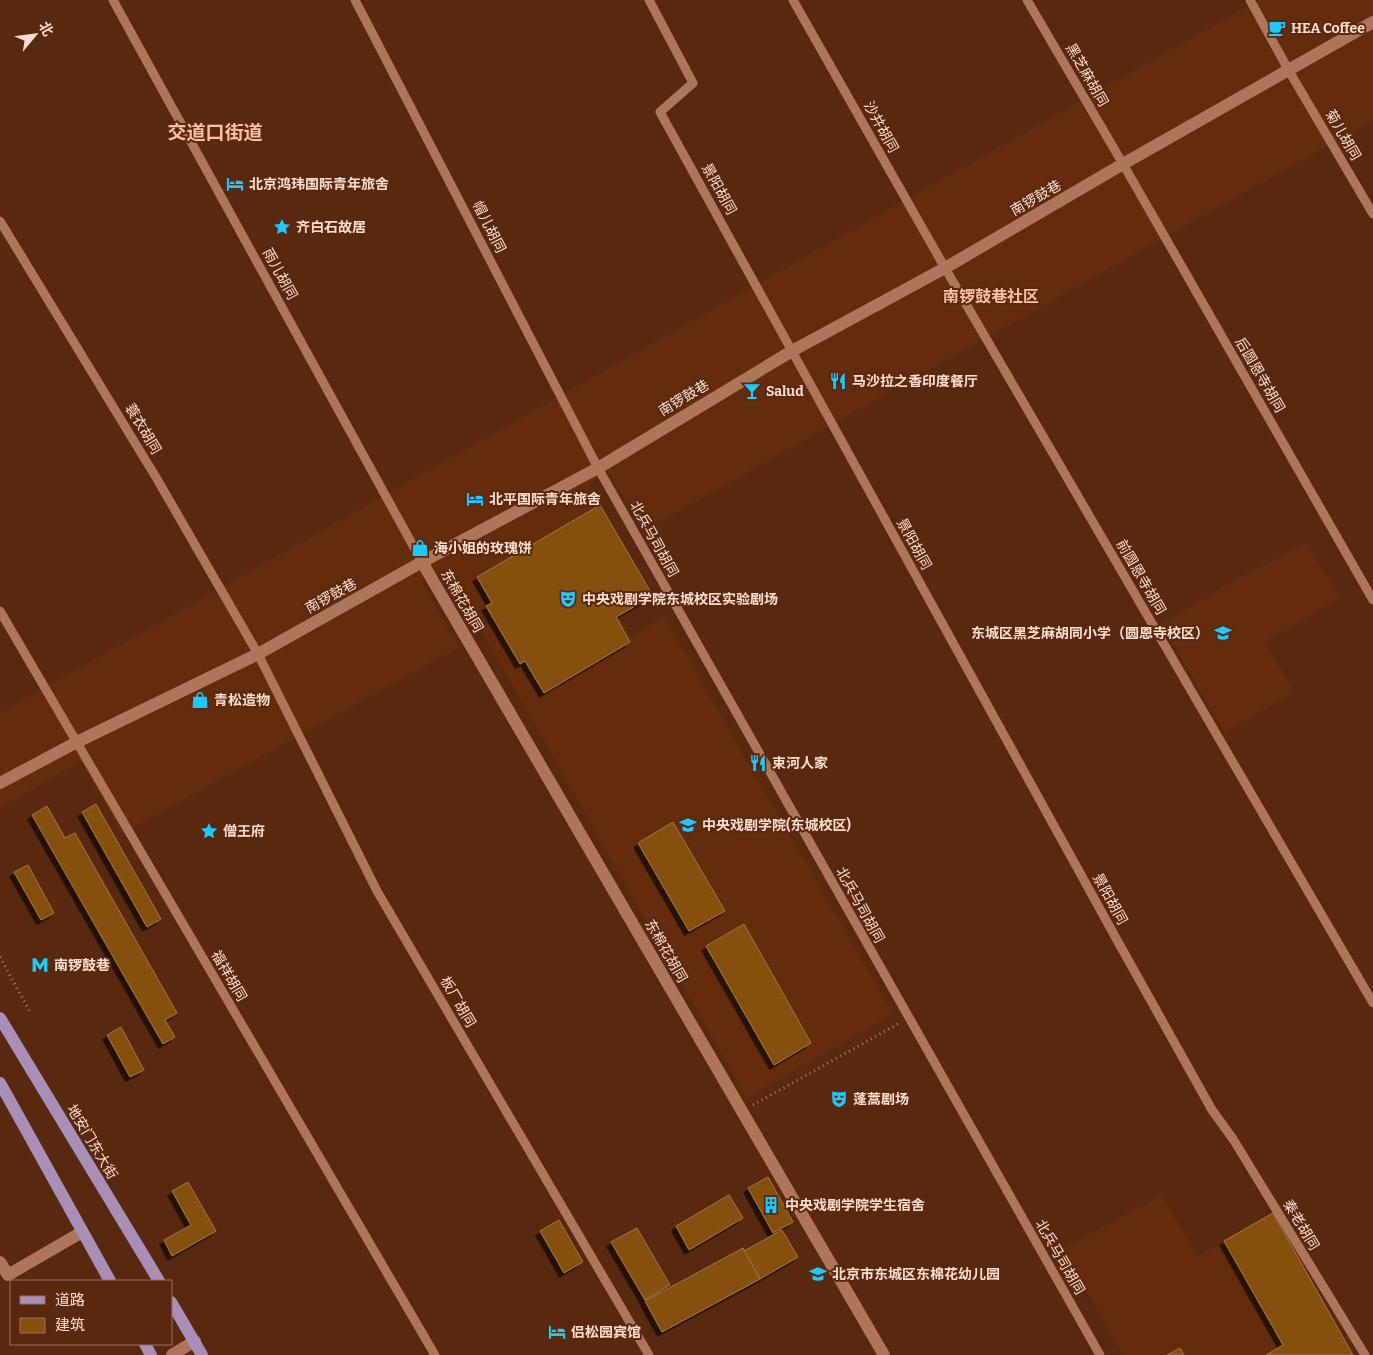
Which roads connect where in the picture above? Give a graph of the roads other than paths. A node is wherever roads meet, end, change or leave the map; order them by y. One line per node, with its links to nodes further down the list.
1 (113, 0): 15 (lane, 雨儿胡同)
2 (355, 0): 14 (lane, 帽儿胡同)
3 (649, 0): 13 (lane, 景阳胡同)
4 (793, 0): 12 (lane, 沙井胡同)
5 (1027, 0): 9 (lane, 黑芝麻胡同)
6 (1250, 0): 8 (lane, 菊儿胡同)
7 (1373, 22): 8 (street, 南锣鼓巷)
8 (1289, 71): 9 (street, 南锣鼓巷); 10 (lane, 菊儿胡同)
9 (1123, 164): 12 (street, 南锣鼓巷); 16 (lane, 后圆恩寺胡同)
10 (1373, 214)
11 (0, 221): 18 (lane, 蓑衣胡同)
12 (945, 268): 13 (street, 南锣鼓巷); 21 (lane, 前圆恩寺胡同)
13 (792, 351): 14 (street, 南锣鼓巷); 24 (lane, 景阳胡同)
14 (598, 468): 15 (street, 南锣鼓巷); 36 (lane, 北兵马司胡同)
15 (422, 562): 18 (street, 南锣鼓巷); 35 (street, 东棉花胡同)
16 (1373, 600)
17 (0, 612): 19 (lane, 福祥胡同)
18 (258, 654): 19 (street, 南锣鼓巷); 34 (lane, 板厂胡同)
19 (77, 742): 20 (street, 南锣鼓巷); 33 (lane, 福祥胡同)
20 (0, 783)
21 (1373, 1003)
22 (0, 1018): 28 (main road, 地安门东大街)
23 (0, 1083): 25 (main road)
24 (1212, 1110): 37 (lane, 秦老胡同)
25 (82, 1232): 26 (street); 27 (main road)
26 (0, 1262)
27 (109, 1280)
28 (157, 1280)
29 (172, 1304): 30 (main road)
30 (195, 1341): 31 (street); 32 (main road)
31 (172, 1355)
32 (202, 1355)
33 (435, 1355)
34 (649, 1355)
35 (884, 1355)
36 (1100, 1355)
37 (1365, 1355)

